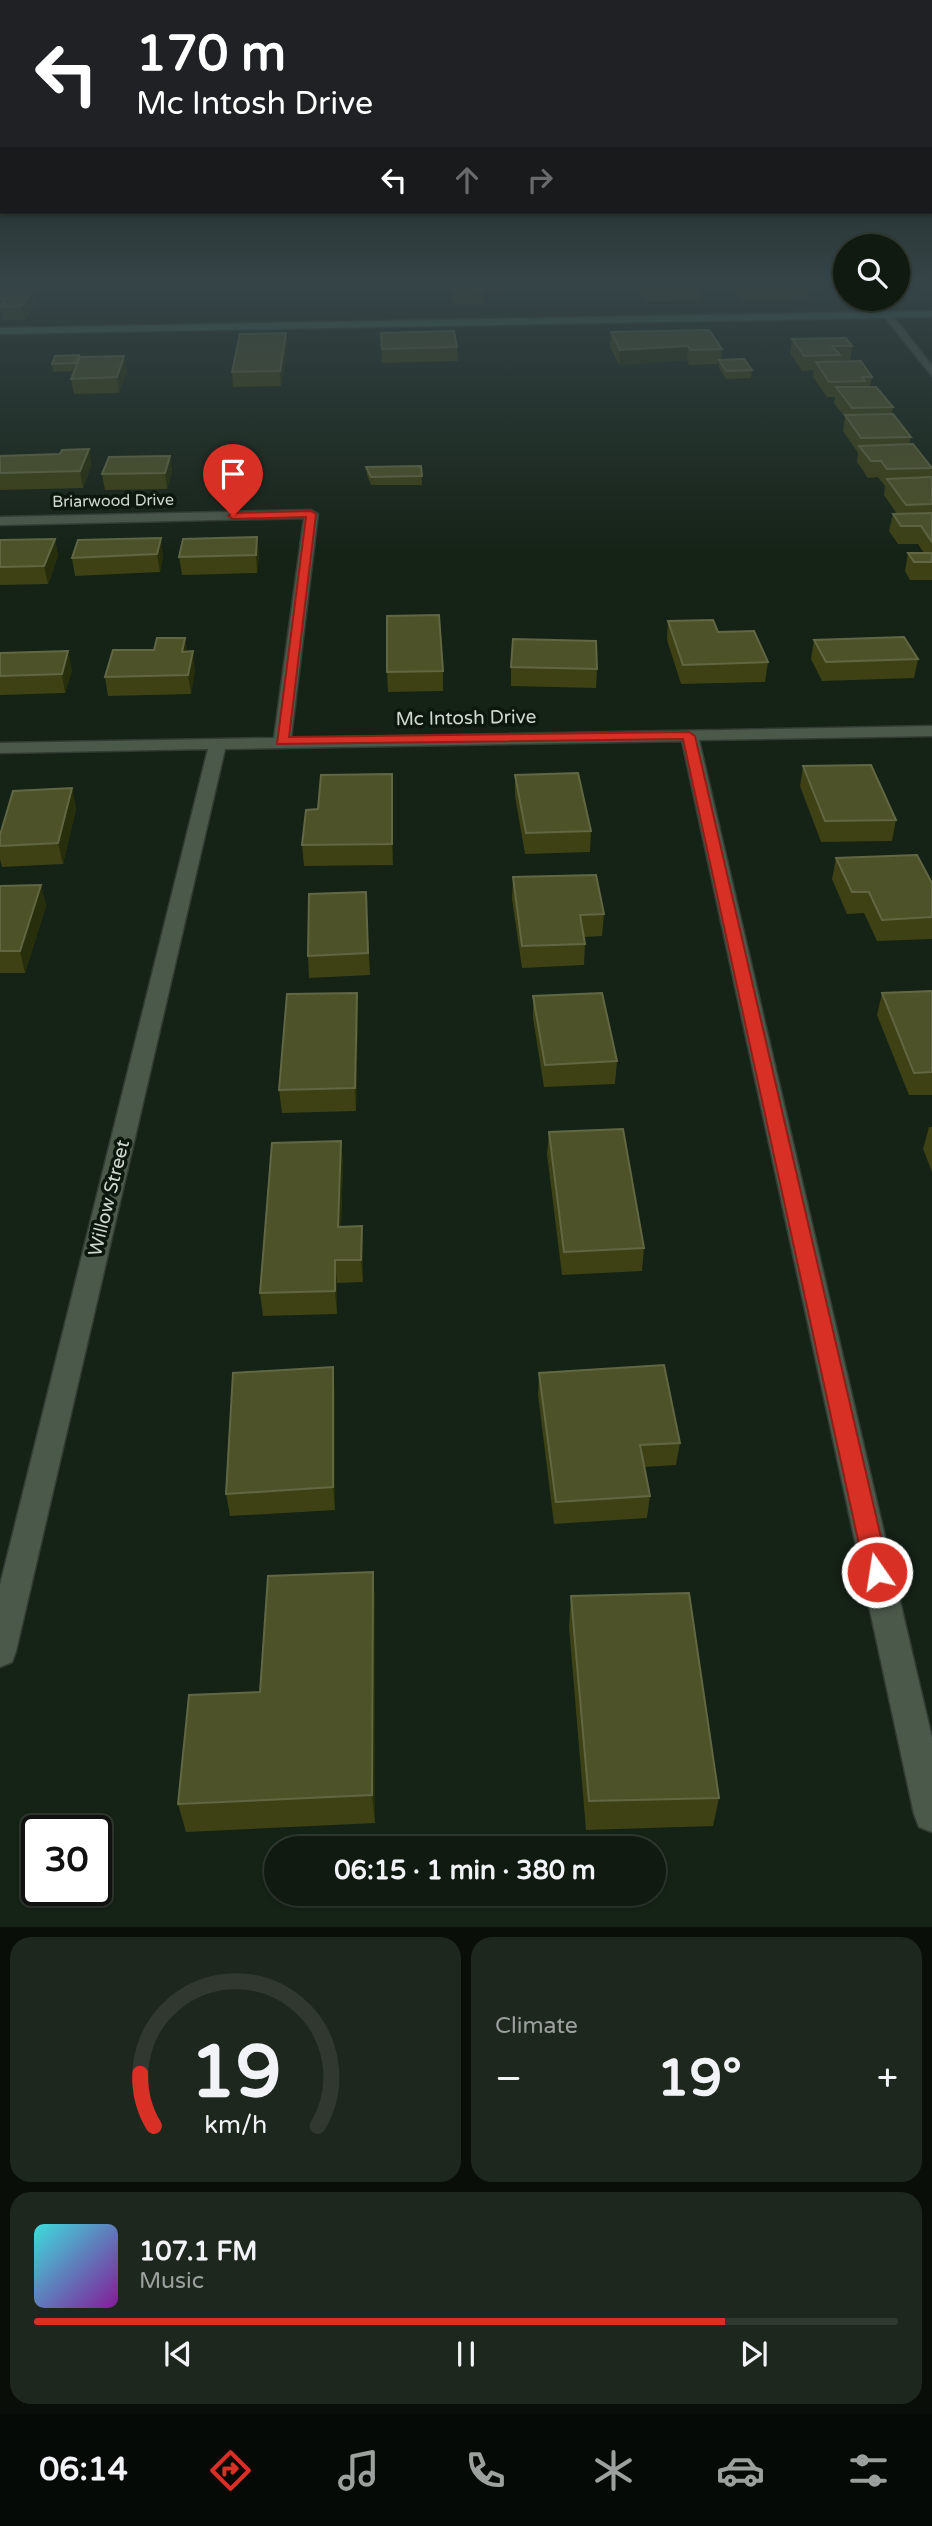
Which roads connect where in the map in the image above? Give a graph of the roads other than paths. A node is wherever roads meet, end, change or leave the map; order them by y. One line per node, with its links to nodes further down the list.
1 (0, 522): 4 (street, Briarwood Drive)
2 (932, 731): 3 (street, Mc Intosh Drive)
3 (689, 736): 4 (street, Mc Intosh Drive); 8 (street)
4 (282, 741): 5 (street, Mc Intosh Drive)
5 (218, 744): 6 (street, Mc Intosh Drive); 7 (street, Willow Street)
6 (0, 748)
7 (0, 1651)
8 (932, 1814)

